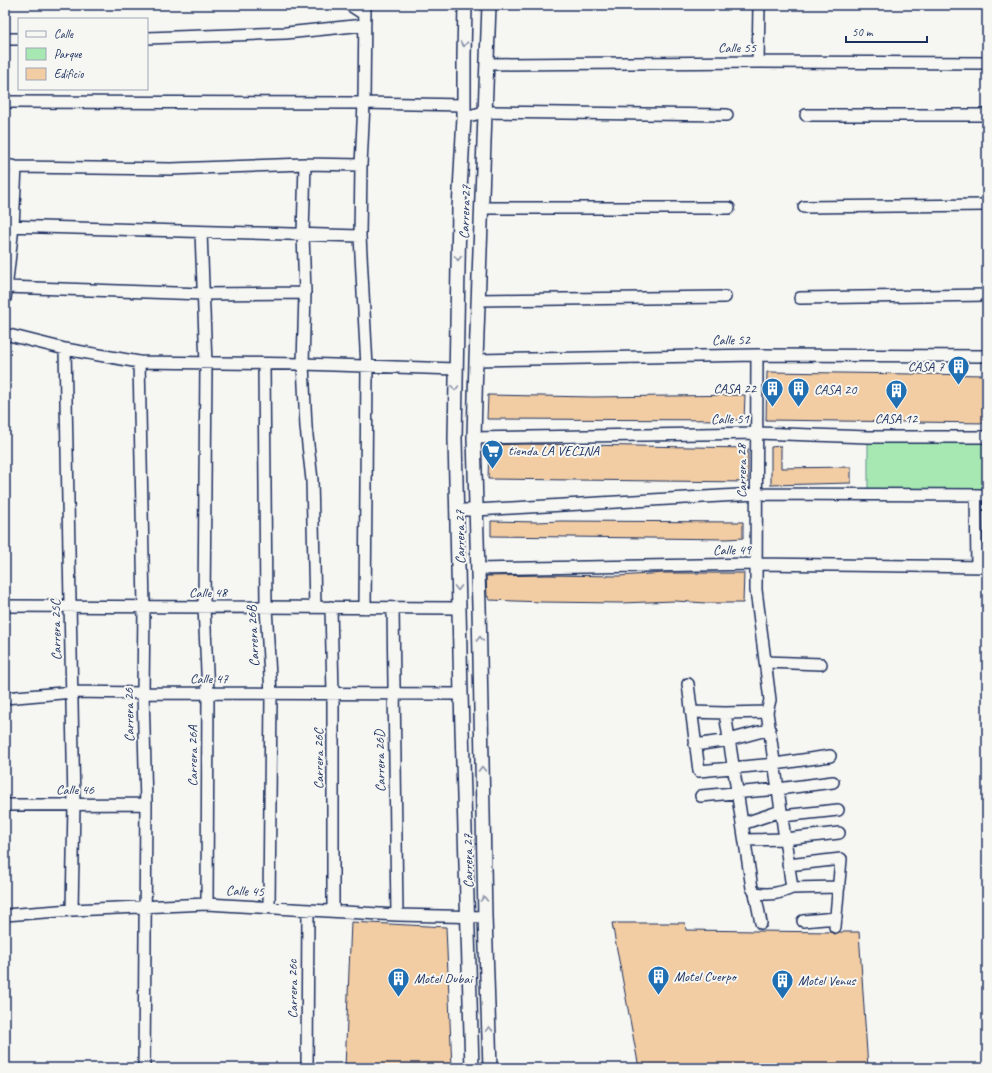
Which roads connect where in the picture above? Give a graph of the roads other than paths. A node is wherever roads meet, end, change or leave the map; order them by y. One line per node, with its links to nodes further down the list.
1 (350, 5): 5 (street)
2 (465, 5): 14 (street, Carrera 27, one-way to 14)
3 (489, 5): 11 (street, Carrera 27)
4 (759, 5): 9 (street)
5 (364, 15): 6 (street); 13 (street)
6 (148, 38)
7 (5, 39): 8 (street)
8 (18, 39)
9 (758, 62): 10 (street, Calle 55); 11 (street, Calle 55)
10 (987, 63)
11 (486, 64): 15 (street, Carrera 27)
12 (5, 102): 13 (street)
13 (364, 103): 14 (street); 20 (street)
14 (463, 111): 15 (street); 48 (street, Carrera 27, one-way to 48)
15 (485, 112): 16 (street); 23 (street, Carrera 27)
16 (727, 115)
17 (806, 115): 18 (street)
18 (987, 115)
19 (305, 164): 20 (street); 21 (street); 28 (street)
20 (361, 165): 29 (street)
21 (11, 166): 26 (street)
22 (987, 206): 25 (street)
23 (481, 208): 24 (street); 37 (street, Carrera 27)
24 (729, 208)
25 (804, 208)
26 (9, 226): 27 (street); 30 (street)
27 (201, 232): 28 (street); 32 (street, Carrera 26A)
28 (303, 234): 29 (street); 31 (street)
29 (360, 236): 47 (street)
30 (6, 287): 32 (street); 36 (street)
31 (305, 293): 32 (street); 46 (street)
32 (203, 294): 44 (street, Carrera 26A)
33 (987, 295): 35 (street)
34 (725, 297): 37 (street)
35 (800, 298)
36 (5, 299)
37 (478, 300): 42 (street, Carrera 27)
38 (5, 334): 39 (street)
39 (65, 349): 43 (street); 60 (street, Carrera 25C)
40 (757, 355): 41 (street, Calle 52); 42 (street, Calle 52); 49 (street, Carrera 28)
41 (987, 356)
42 (476, 360): 51 (street, Carrera 27)
43 (139, 362): 44 (street); 61 (street, Carrera 26)
44 (206, 364): 45 (street); 62 (street, Carrera 26A)
45 (264, 364): 46 (street); 63 (street, Carrera 26B)
46 (303, 364): 47 (street); 64 (street)
47 (367, 367): 48 (street); 66 (street)
48 (456, 369): 54 (street, Carrera 27, one-way to 54)
49 (756, 433): 50 (street, Calle 51); 51 (street, Calle 51); 52 (street, Carrera 28)
50 (987, 437)
51 (474, 438): 55 (street, Carrera 27)
52 (756, 494): 53 (street); 55 (street); 56 (street, Carrera 28)
53 (982, 496): 57 (street)
54 (456, 510): 55 (street); 68 (street, Carrera 27, one-way to 68)
55 (476, 510): 58 (street, Carrera 27)
56 (756, 564): 57 (street, Calle 49); 58 (street, Calle 49); 69 (street, Carrera 28)
57 (982, 567)
58 (477, 569): 115 (street, Carrera 27, one-way to 58)
59 (5, 606): 60 (street, Calle 48)
60 (71, 607): 61 (street, Calle 48); 72 (street, Carrera 25C)
61 (144, 607): 62 (street, Calle 48); 74 (street, Carrera 26)
62 (204, 607): 63 (street, Calle 48); 73 (street, Carrera 26A)
63 (266, 607): 64 (street, Calle 48); 75 (street, Carrera 26B)
64 (315, 607): 65 (street, Calle 48)
65 (332, 607): 66 (street, Calle 48); 76 (street, Carrera 26C)
66 (365, 608): 67 (street, Calle 48)
67 (393, 608): 68 (street, Calle 48); 77 (street, Carrera 26D)
68 (459, 608): 78 (street, Carrera 27)
69 (765, 662): 70 (street); 81 (street, Carrera 28)
70 (820, 664)
71 (688, 684): 80 (street)
72 (73, 692): 74 (street, Calle 47); 79 (street, Calle 47); 93 (street, Carrera 25C)
73 (208, 693): 74 (street, Calle 47); 75 (street, Calle 47); 106 (street, Carrera 26A)
74 (143, 694): 94 (street, Carrera 26)
75 (271, 694): 76 (street, Calle 47); 108 (street, Carrera 26B)
76 (333, 694): 77 (street, Calle 47); 111 (street, Carrera 26C)
77 (395, 694): 78 (street, Calle 47); 113 (street, Carrera 26D)
78 (461, 694): 114 (street, Carrera 27)
79 (5, 698)
80 (691, 712): 82 (street); 85 (street)
81 (767, 712): 82 (street); 83 (street, Carrera 28)
82 (725, 713): 84 (street)
83 (770, 729): 84 (street); 87 (street, Carrera 28)
84 (730, 740): 85 (street); 88 (street)
85 (695, 745): 88 (street)
86 (830, 756): 87 (street)
87 (775, 764): 88 (street); 90 (street, Carrera 28)
88 (734, 768): 91 (street)
89 (833, 782): 90 (street)
90 (778, 789): 91 (street); 97 (street, Carrera 28)
91 (738, 793): 92 (street); 98 (street)
92 (701, 796)
93 (74, 804): 94 (street, Calle 46); 95 (street, Calle 46); 109 (street, Carrera 25C)
94 (146, 804): 107 (street, Carrera 26)
95 (5, 805)
96 (838, 810): 97 (street)
97 (782, 813): 98 (street); 100 (street, Carrera 28)
98 (742, 824): 101 (street)
99 (839, 832): 100 (street)
100 (785, 839): 101 (street); 102 (street, Carrera 28)
101 (745, 840): 105 (street)
102 (788, 865): 103 (street); 104 (street, Carrera 28)
103 (838, 887): 104 (street); 116 (street)
104 (792, 888): 105 (street)
105 (755, 893): 117 (street)
106 (207, 904): 107 (street, Calle 45); 108 (street, Calle 45)
107 (146, 906): 109 (street, Calle 45); 118 (street, Carrera 26)
108 (269, 907): 110 (street, Calle 45)
109 (72, 910): 112 (street, Calle 45)
110 (308, 910): 111 (street, Calle 45); 119 (street, Carrera 26c)
111 (332, 911): 113 (street, Calle 45)
112 (5, 915)
113 (397, 915): 114 (street, Calle 45)
114 (467, 917): 115 (street, Calle 45); 120 (street, Carrera 27)
115 (485, 917): 121 (street, Carrera 27, one-way to 115)
116 (804, 921)
117 (760, 923)
118 (144, 1068)
119 (306, 1068)
120 (472, 1068)
121 (490, 1068)

